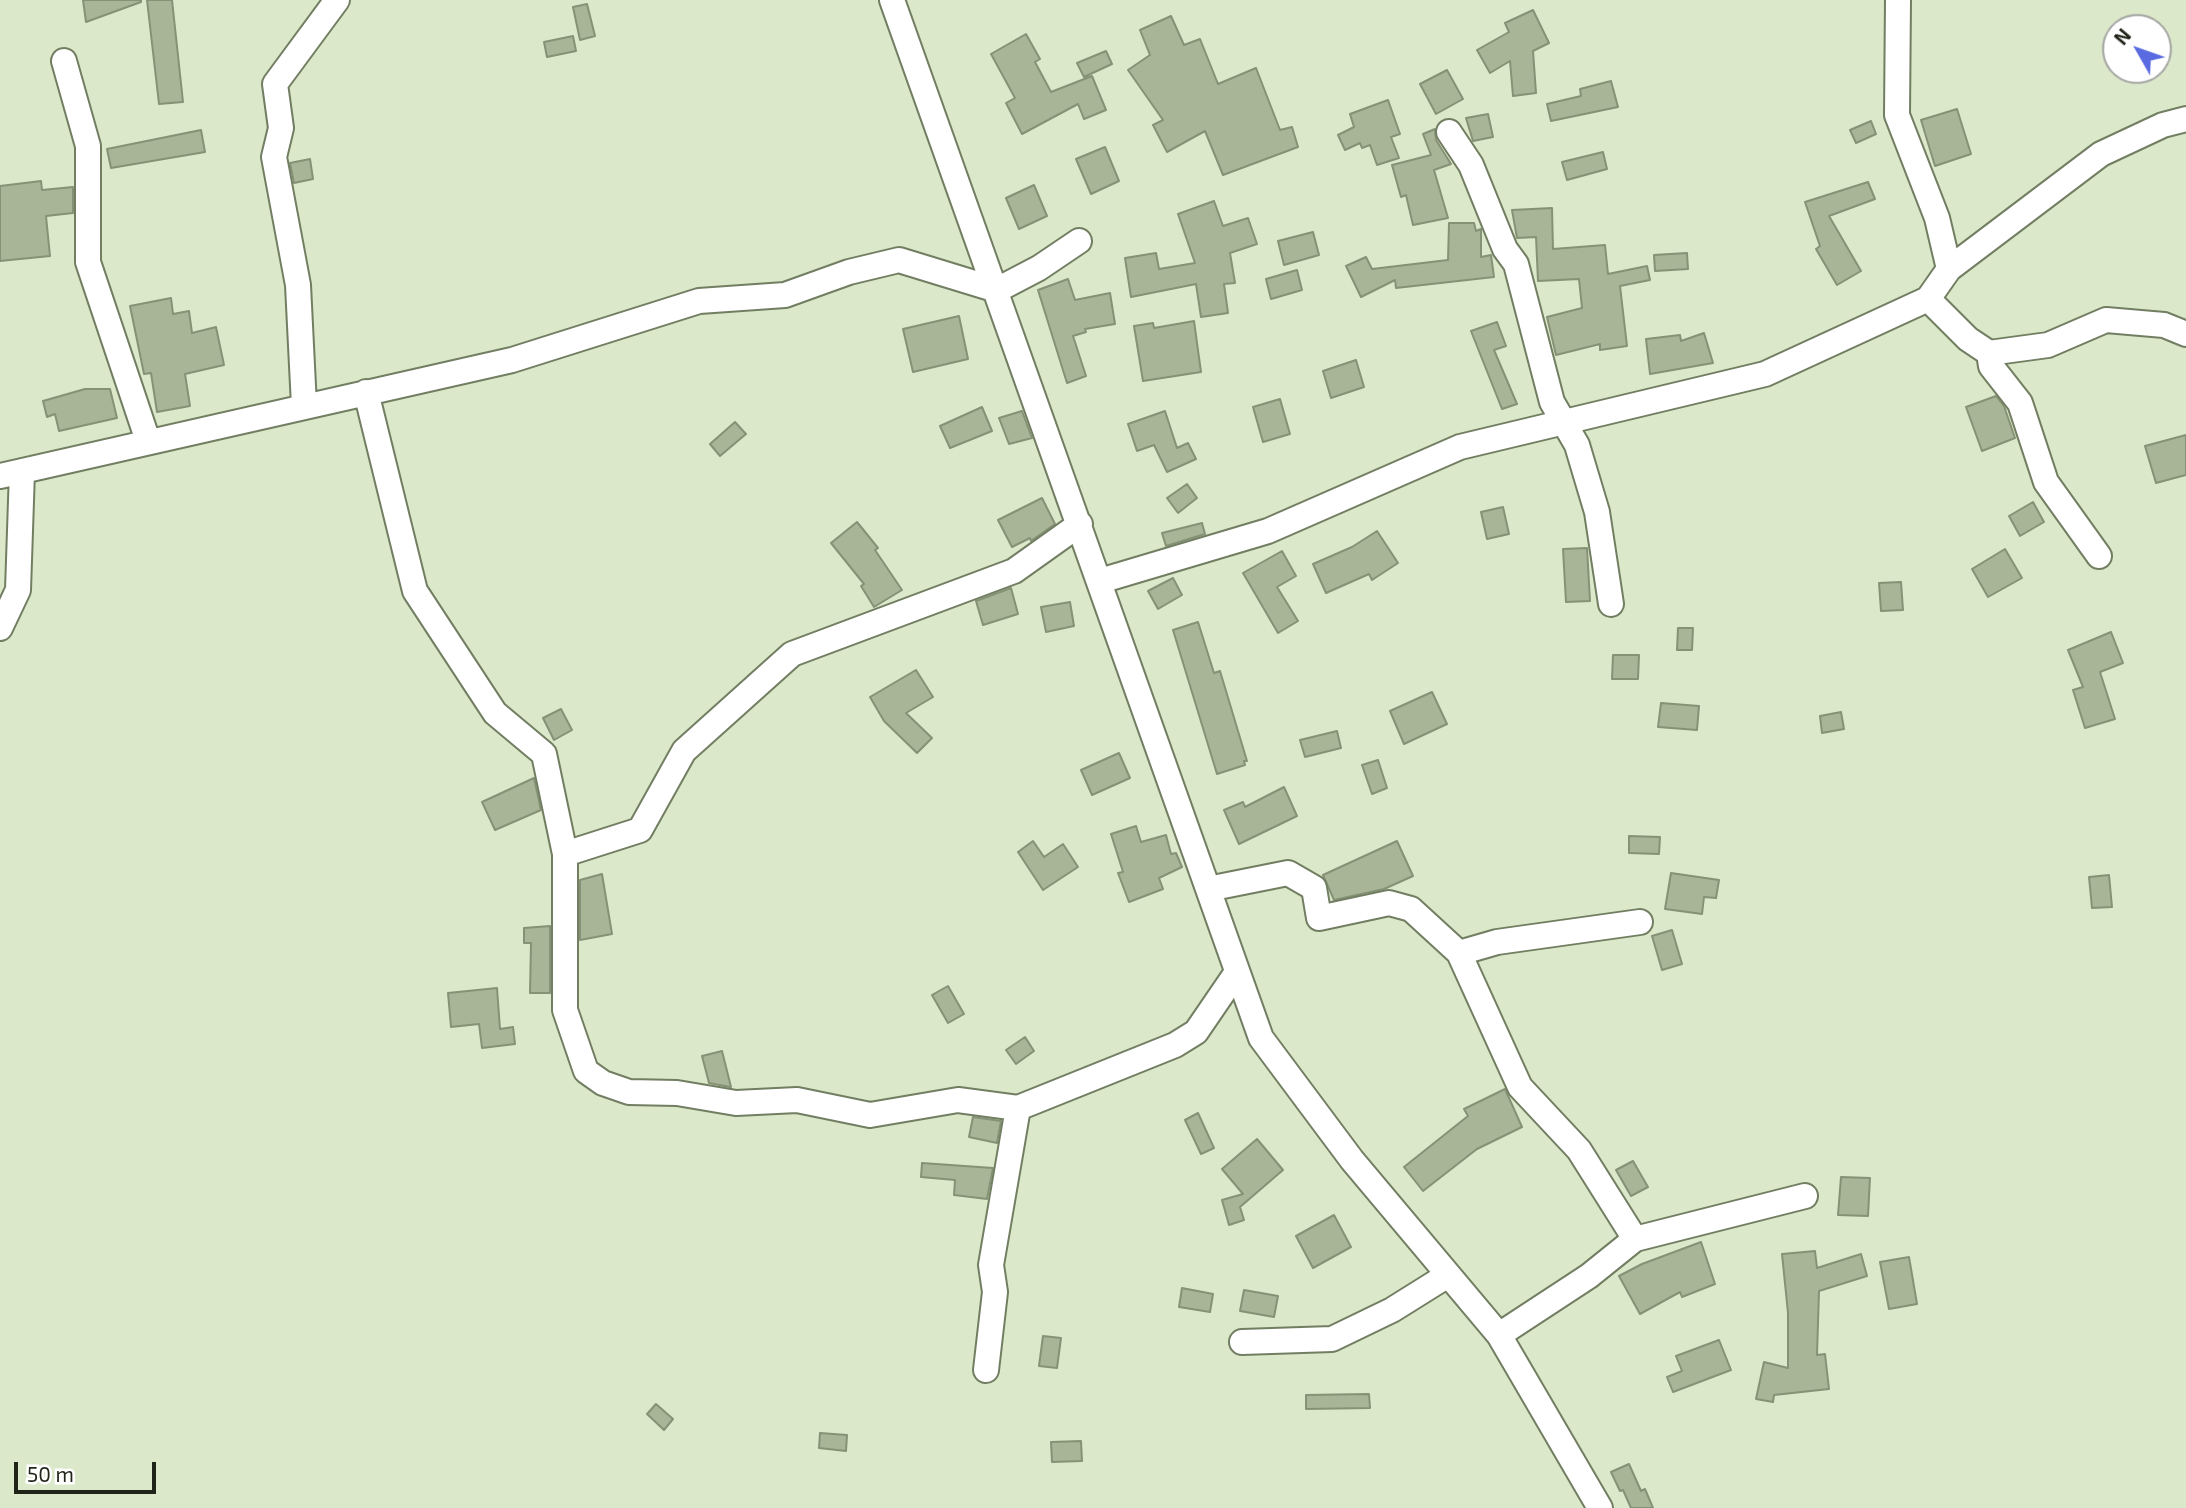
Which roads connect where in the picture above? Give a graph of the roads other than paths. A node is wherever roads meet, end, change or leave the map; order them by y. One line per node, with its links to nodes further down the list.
1 (337, 0): 14 (street)
2 (893, 0): 9 (street)
3 (1898, 0): 8 (street)
4 (64, 61): 16 (street)
5 (2186, 119): 8 (street)
6 (1449, 132): 15 (street)
7 (1079, 241): 9 (street)
8 (1949, 269): 10 (street)
9 (997, 290): 13 (street); 18 (street)
10 (1928, 299): 12 (street); 15 (street)
11 (2186, 334): 12 (street)
12 (1989, 353): 19 (street)
13 (366, 392): 14 (street); 23 (street)
14 (304, 406): 16 (street)
15 (1562, 424): 20 (street); 21 (street)
16 (148, 441): 17 (street)
17 (11, 474): 22 (street)
18 (1080, 524): 20 (street); 23 (street)
19 (2099, 556)
20 (1100, 581): 24 (street)
21 (1611, 604)
22 (0, 628)
23 (565, 854): 28 (street)
24 (1208, 889): 26 (street); 27 (street)
25 (1640, 922): 26 (street)
26 (1459, 953): 30 (street)
27 (1237, 972): 28 (street); 31 (street)
28 (1018, 1108): 34 (street)
29 (1805, 1196): 30 (street)
30 (1635, 1239): 32 (street)
31 (1448, 1275): 32 (street); 33 (street)
32 (1499, 1335): 35 (street)
33 (1242, 1342)
34 (986, 1370)
35 (1600, 1508)

